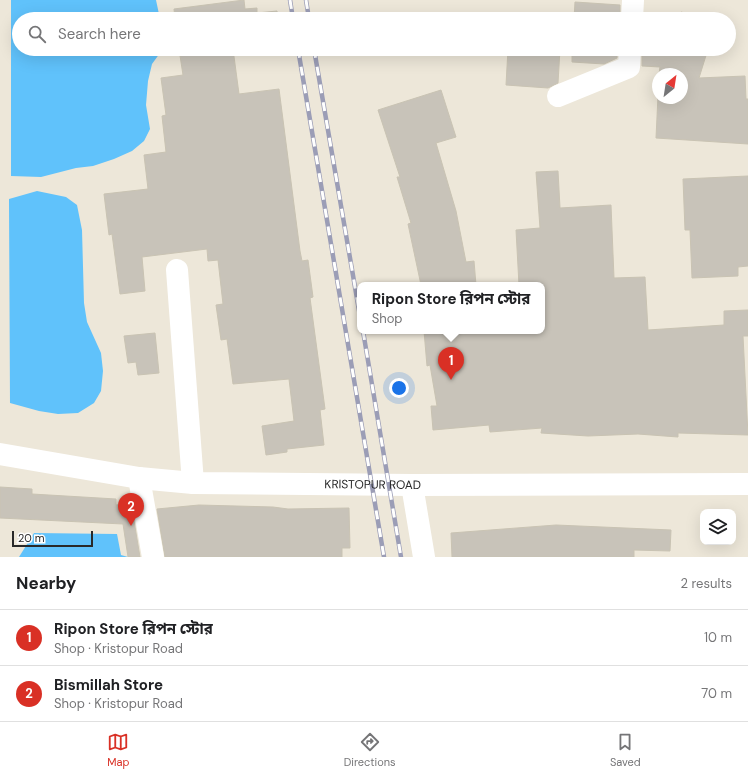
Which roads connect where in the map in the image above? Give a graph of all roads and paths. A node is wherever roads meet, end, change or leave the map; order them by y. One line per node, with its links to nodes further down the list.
1 (634, 0): 2 (main road)
2 (633, 12)
3 (630, 56): 4 (main road)
4 (558, 96)
5 (177, 270): 8 (main road)
6 (0, 454): 7 (main road, KRISTOPUR ROAD)
7 (139, 478): 8 (main road, KRISTOPUR ROAD); 11 (main road)
8 (193, 483): 10 (main road, KRISTOPUR ROAD)
9 (748, 484): 10 (main road, KRISTOPUR ROAD)
10 (412, 485): 12 (main road)
11 (153, 557)
12 (424, 557)

